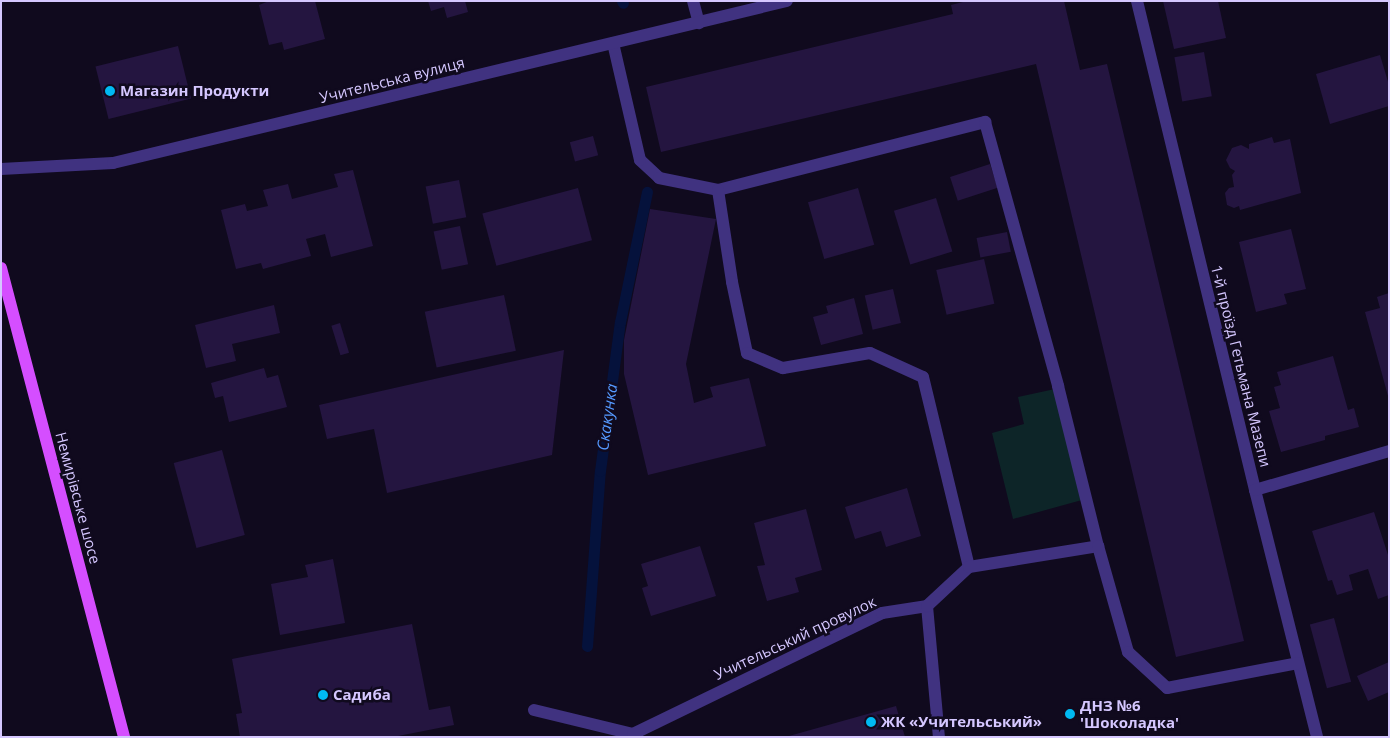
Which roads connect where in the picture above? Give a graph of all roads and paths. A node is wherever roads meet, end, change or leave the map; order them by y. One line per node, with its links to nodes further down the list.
1 (693, 1): 4 (street)
2 (788, 1): 4 (street, Учительська вулиця)
3 (1137, 1): 10 (street, 1-й проїзд Гетьмана Мазепи)
4 (699, 22): 5 (street, Учительська вулиця)
5 (613, 43): 6 (street, Учительська вулиця); 7 (street)
6 (1, 169)
7 (718, 190): 11 (street); 12 (street)
8 (1, 268): 16 (main road, Немирівське шосе)
9 (1389, 451): 10 (street)
10 (1255, 490): 14 (street, 1-й проїзд Гетьмана Мазепи)
11 (1098, 546): 12 (street); 14 (street)
12 (968, 567): 13 (street)
13 (927, 606): 15 (street, Учительський провулок); 17 (street)
14 (1298, 663): 18 (street, 1-й проїзд Гетьмана Мазепи)
15 (534, 710)
16 (124, 737)
17 (939, 737)
18 (1317, 737)

